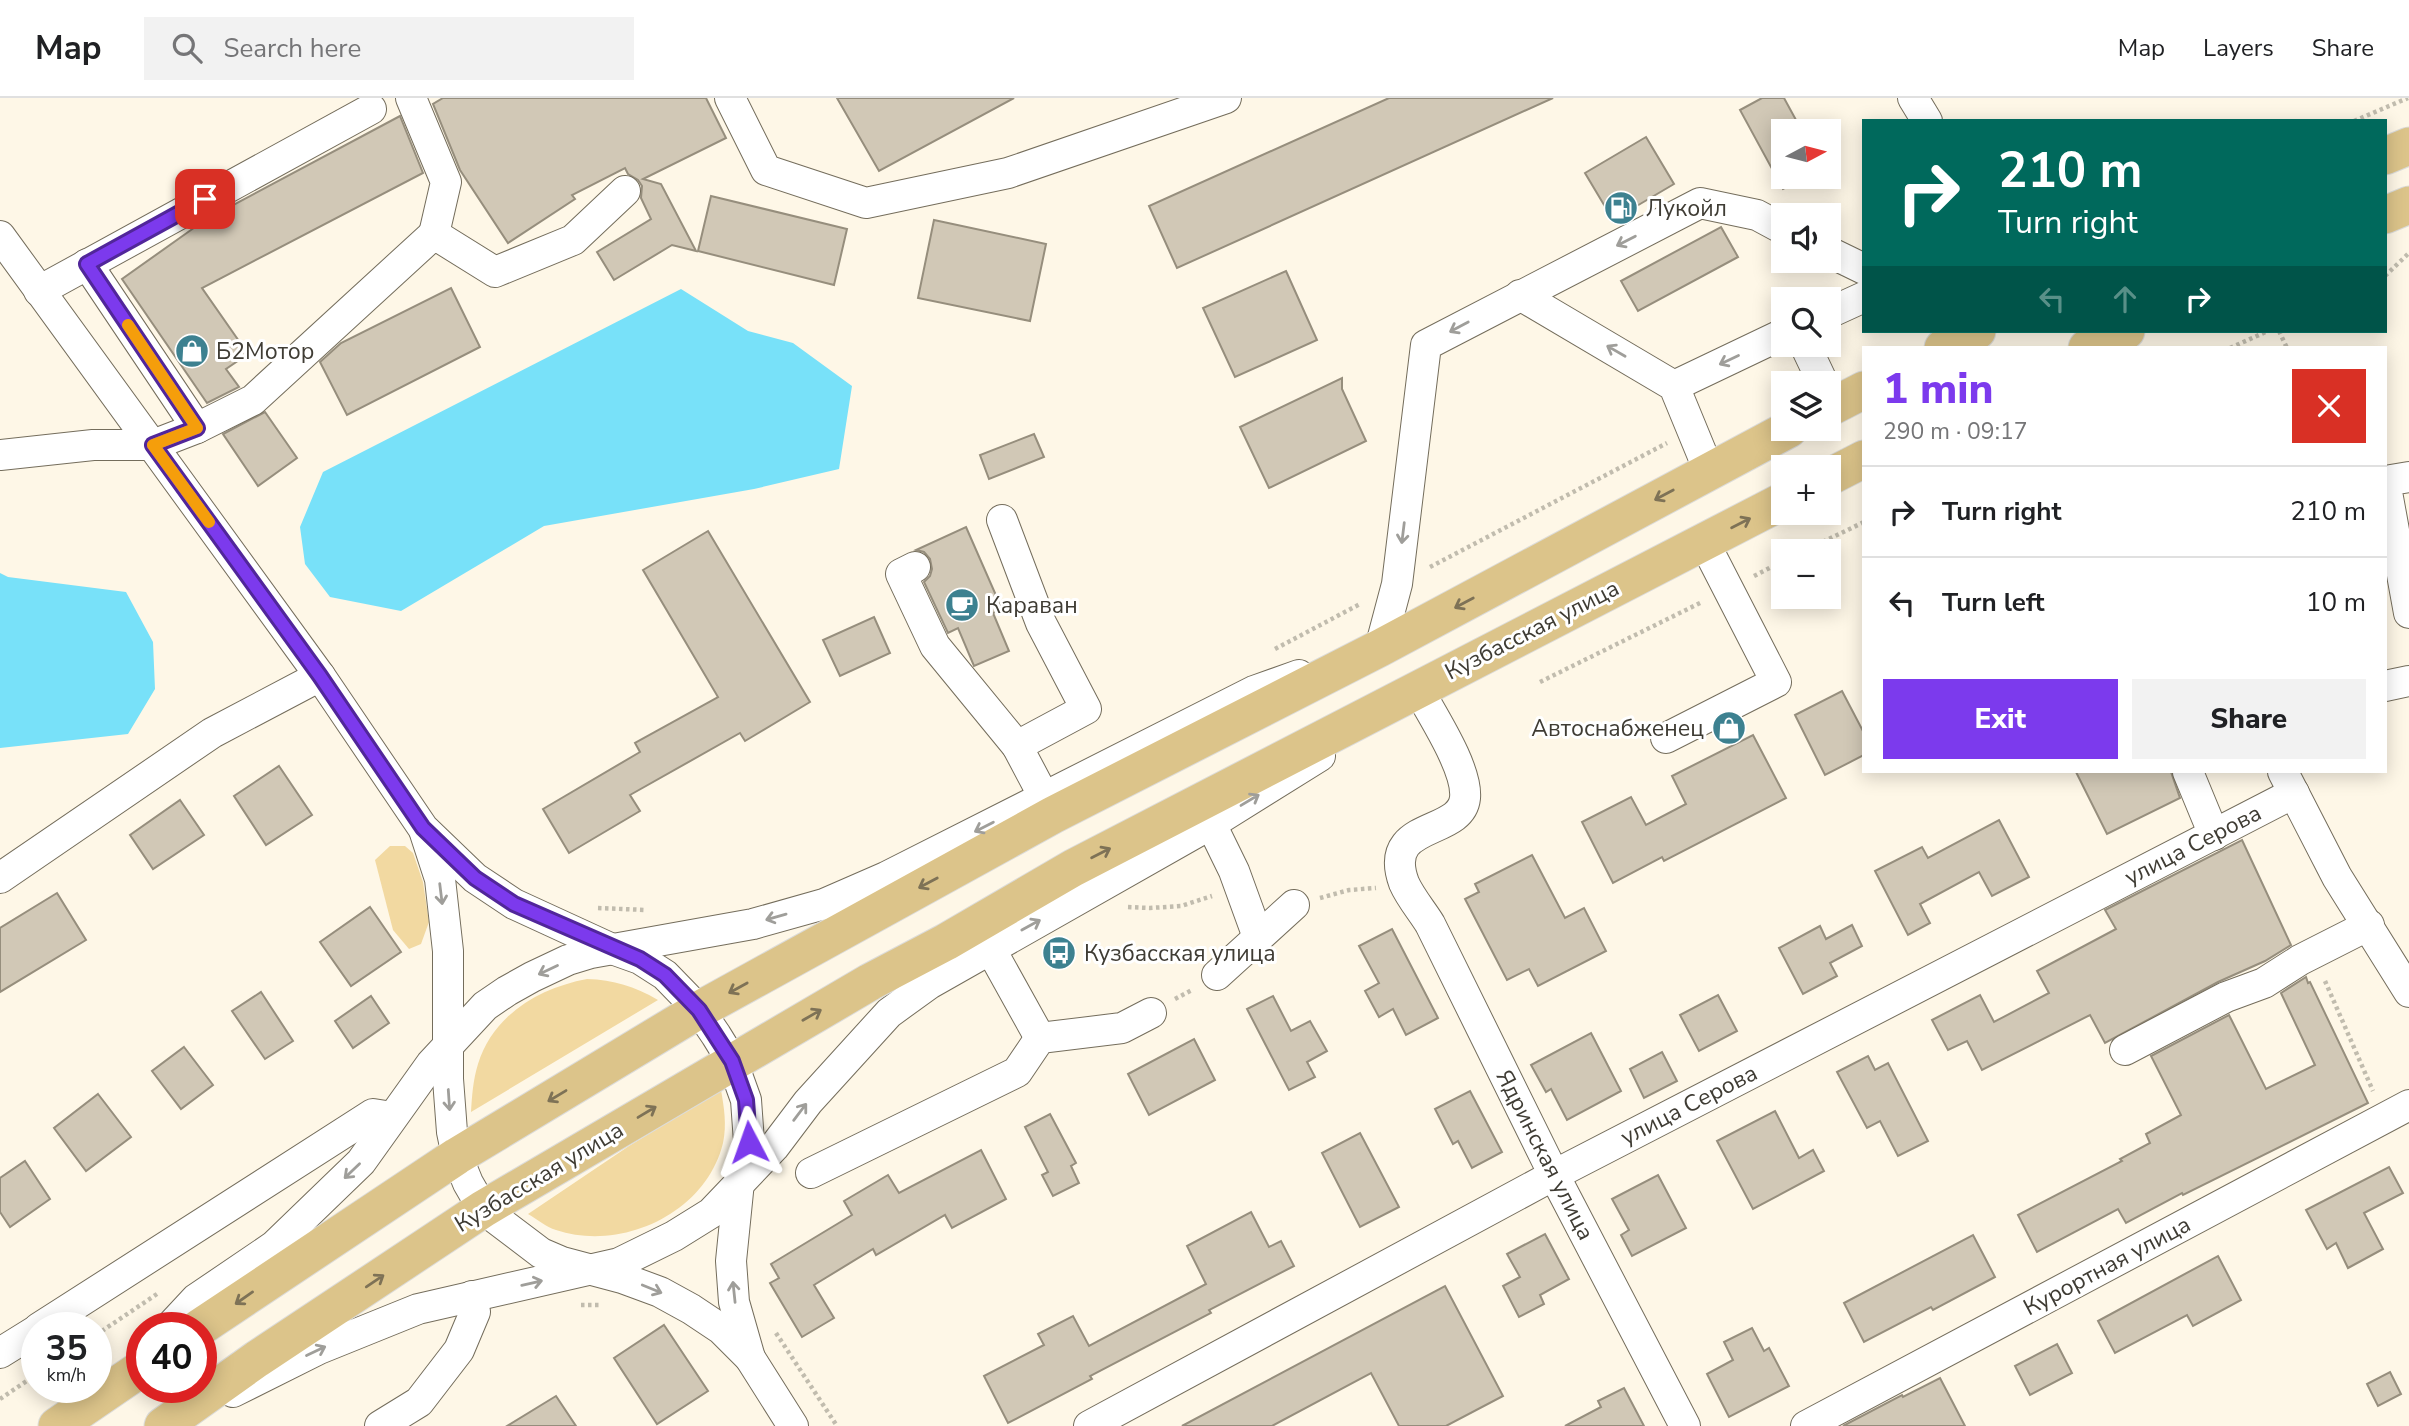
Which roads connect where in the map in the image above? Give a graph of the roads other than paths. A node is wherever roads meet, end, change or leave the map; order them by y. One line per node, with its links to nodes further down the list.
1 (411, 98): 13 (street)
2 (730, 98): 3 (street)
3 (1226, 98)
4 (1913, 98): 6 (street)
5 (370, 109): 16 (street)
6 (1926, 119)
7 (2409, 146): 8 (main road)
8 (2387, 155)
9 (625, 191): 13 (street)
10 (2409, 205): 11 (main road)
11 (2387, 214)
12 (1771, 223): 19 (street, one-way to 19)
13 (434, 234): 28 (street)
14 (0, 236): 18 (street)
15 (1841, 258): 17 (street)
16 (87, 264): 18 (street); 28 (street)
17 (1862, 269)
18 (39, 291): 30 (street)
19 (1520, 295): 27 (street, one-way to 19); 43 (street, one-way to 43)
20 (1862, 298): 21 (street)
21 (1841, 308)
22 (1973, 333): 25 (main road)
23 (2121, 333): 26 (main road)
24 (1771, 340): 27 (street, one-way to 27)
25 (1947, 346)
26 (2092, 346)
27 (1674, 386): 33 (street)
28 (197, 428): 30 (street)
29 (1771, 438): 33 (main road)
30 (153, 445): 31 (street); 44 (street)
31 (0, 455)
32 (1862, 460): 34 (main road)
33 (1709, 471): 43 (main road, one-way to 43)
34 (1841, 471)
35 (2409, 477): 36 (street)
36 (2387, 481)
37 (2387, 492): 42 (street)
38 (1771, 507): 40 (main road, Кузбасская улица, one-way to 38)
39 (1002, 520): 49 (street)
40 (1704, 542): 47 (main road, Кузбасская улица); 48 (street)
41 (915, 567): 49 (street)
42 (2409, 613)
43 (1380, 648): 52 (street); 55 (main road)
44 (320, 676): 54 (street); 57 (street)
45 (2409, 681): 46 (street)
46 (2387, 686)
47 (1408, 695): 53 (street, one-way to 47); 70 (main road, Кузбасская улица, one-way to 47); 75 (street, Ядринская улица)
48 (1666, 738)
49 (1017, 746): 52 (street)
50 (2188, 773): 56 (street)
51 (2289, 783): 56 (street, улица Серова); 59 (street)
52 (1044, 797): 55 (street); 61 (street, one-way to 61)
53 (1211, 824): 60 (street); 62 (street, one-way to 53)
54 (423, 828): 61 (street); 68 (street, one-way to 68)
55 (1027, 830): 65 (main road, one-way to 65)
56 (2214, 835): 75 (street, улица Серова)
57 (0, 878)
58 (1294, 905): 60 (street)
59 (2369, 925): 64 (street); 69 (street)
60 (1258, 937): 63 (street)
61 (612, 948): 65 (street); 68 (street, one-way to 68)
62 (990, 948): 67 (street); 76 (street, one-way to 62)
63 (1217, 975)
64 (2409, 992)
65 (699, 1010): 70 (street); 73 (main road, one-way to 73)
66 (1151, 1013): 67 (street)
67 (1040, 1038): 74 (street)
68 (450, 1043): 72 (street); 73 (street, one-way to 73)
69 (2125, 1050)
70 (732, 1061): 76 (street); 77 (main road, Кузбасская улица, one-way to 70)
71 (2401, 1114): 93 (street, Курортная улица)
72 (392, 1116): 80 (street); 81 (street, one-way to 81)
73 (457, 1156): 77 (street); 82 (main road, one-way to 82)
74 (811, 1173)
75 (1554, 1175): 91 (street, улица Серова); 92 (street, Ядринская улица)
76 (739, 1182): 78 (street); 85 (street, one-way to 76)
77 (483, 1209): 78 (street); 88 (main road, Кузбасская улица, one-way to 77)
78 (587, 1270): 79 (street, one-way to 78); 85 (street, one-way to 85)
79 (472, 1296): 88 (street, one-way to 79); 89 (street)
80 (64, 1312)
81 (184, 1312)
82 (217, 1316)
83 (21, 1340): 84 (street)
84 (0, 1353)
85 (750, 1358): 90 (street)
86 (126, 1376): 87 (main road)
87 (57, 1426)
88 (166, 1426)
89 (380, 1426)
90 (793, 1426)
91 (1089, 1426)
92 (1685, 1426)
93 (1806, 1426)

